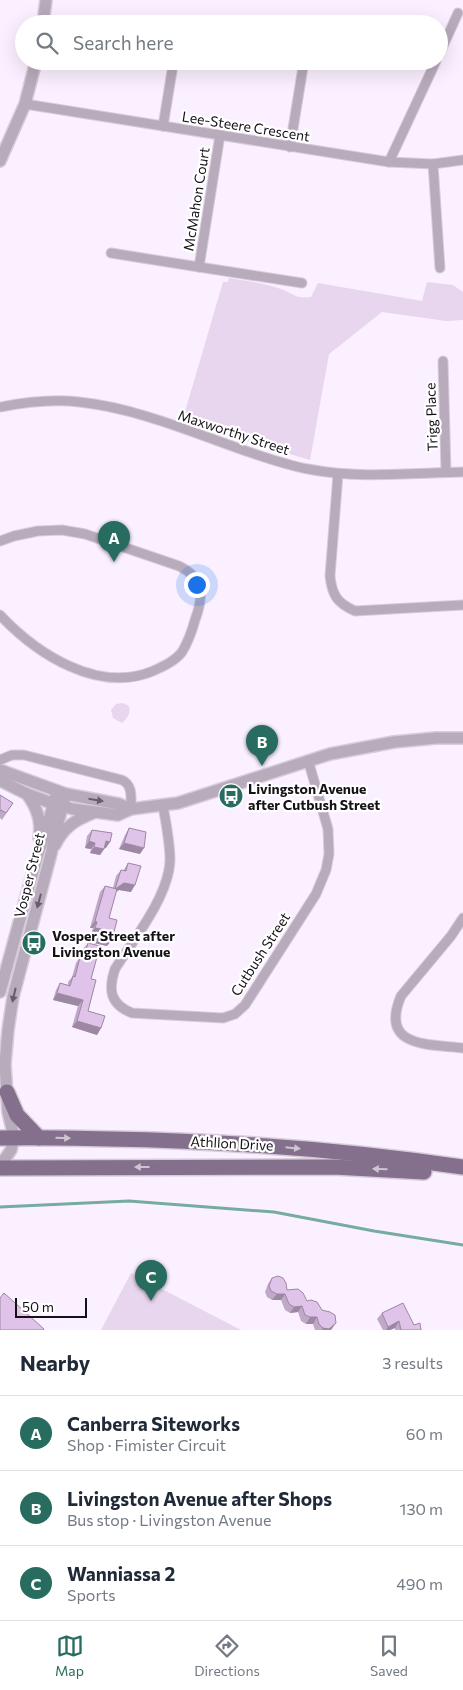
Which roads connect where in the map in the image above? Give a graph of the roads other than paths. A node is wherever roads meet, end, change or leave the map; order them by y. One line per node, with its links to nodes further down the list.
1 (46, 0): 3 (street)
2 (458, 13): 4 (street)
3 (44, 15)
4 (448, 35)
5 (34, 70): 9 (street)
6 (171, 70): 10 (street)
7 (303, 70): 12 (street)
8 (432, 70): 15 (street)
9 (25, 104): 10 (street, Lee-Steere Crescent); 14 (street)
10 (163, 126): 11 (street, Lee-Steere Crescent)
11 (220, 135): 12 (street, Lee-Steere Crescent); 18 (street, McMahon Court)
12 (290, 147): 15 (street, Lee-Steere Crescent)
13 (463, 160): 16 (street, Lee-Steere Crescent)
14 (0, 161)
15 (389, 162): 16 (street, Lee-Steere Crescent)
16 (434, 164): 19 (street)
17 (111, 253): 18 (street, McMahon Court)
18 (199, 267): 20 (street, McMahon Court)
19 (440, 268)
20 (302, 283)
21 (443, 361): 23 (street, Trigg Place)
22 (0, 407): 25 (street, Maxworthy Street)
23 (446, 472): 24 (street, Maxworthy Street); 25 (street, Maxworthy Street)
24 (463, 472)
25 (338, 474): 27 (street)
26 (0, 541): 28 (street)
27 (463, 605)
28 (0, 616)
29 (463, 738): 31 (street)
30 (0, 760): 38 (street)
31 (308, 760): 37 (street); 37 (street, Cutbush Street)
32 (0, 770): 34 (street)
33 (0, 780): 35 (street)
34 (61, 793): 36 (street, Vosper Street); 38 (street, one-way to 38)
35 (27, 794): 36 (street); 41 (street)
36 (58, 805): 39 (street); 40 (street, Vosper Street); 41 (street, Vosper Street)
37 (163, 806): 38 (street)
38 (131, 809): 39 (street)
39 (95, 813): 40 (street)
40 (52, 854): 45 (street, Vosper Street, one-way to 45)
41 (36, 857): 43 (street, Vosper Street)
42 (463, 918): 44 (street)
43 (0, 992)
44 (463, 1048)
45 (7, 1092): 46 (street, Vosper Street); 47 (main road)
46 (7, 1137): 47 (main road, Athllon Drive); 48 (street)
47 (39, 1138): 49 (main road, Athllon Drive, one-way to 49)
48 (0, 1167): 50 (main road, Athllon Drive, one-way to 48)
49 (463, 1167)
50 (463, 1176)

